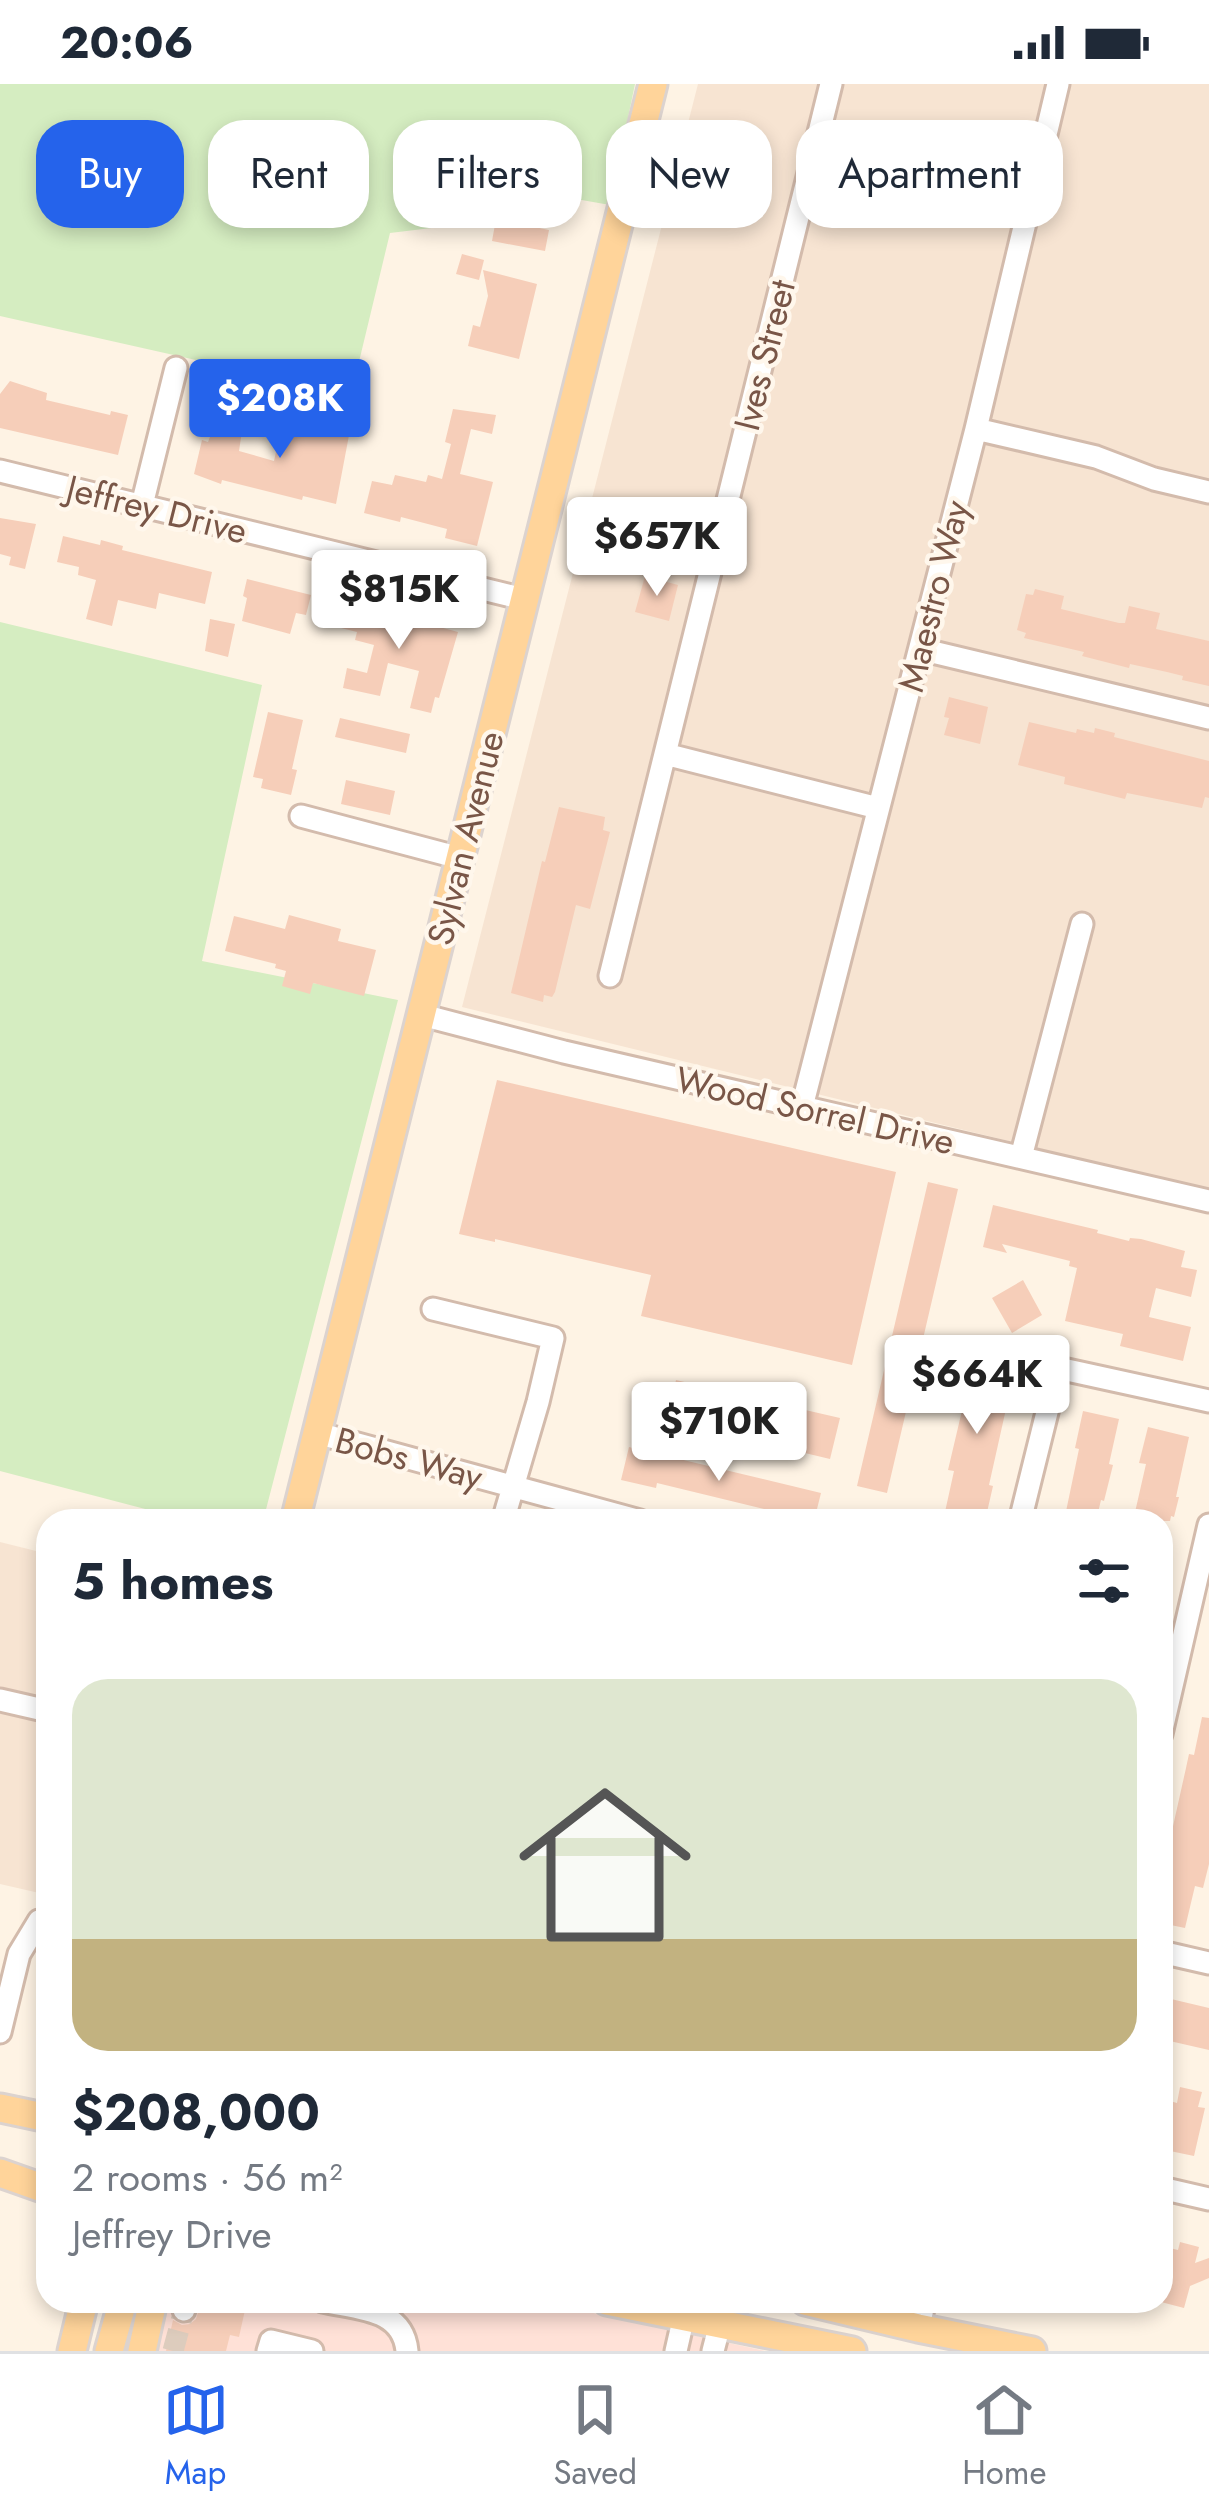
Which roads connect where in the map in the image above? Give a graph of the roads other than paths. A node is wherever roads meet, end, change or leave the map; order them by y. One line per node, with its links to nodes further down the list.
1 (652, 84): 13 (main road, Sylvan Avenue)
2 (831, 84): 4 (street, Ives Street)
3 (1058, 84): 5 (street, Maestro Way)
4 (823, 120)
5 (1049, 120)
6 (796, 228): 16 (street, Ives Street)
7 (1023, 228): 9 (street, Maestro Way)
8 (176, 368): 12 (street)
9 (976, 429): 11 (street); 14 (street, Maestro Way)
10 (0, 471): 12 (street, Jeffrey Drive)
11 (1209, 492)
12 (142, 505): 13 (street, Jeffrey Drive)
13 (524, 598): 19 (main road, Sylvan Avenue)
14 (920, 650): 15 (street); 17 (street, Maestro Way)
15 (1209, 718)
16 (665, 754): 17 (street); 21 (street, Ives Street)
17 (878, 808): 23 (street, Maestro Way)
18 (301, 815): 19 (street)
19 (460, 858): 22 (main road, Sylvan Avenue)
20 (1082, 924): 24 (street)
21 (610, 976)
22 (422, 1015): 23 (street, Wood Sorrel Drive); 28 (main road, Sylvan Avenue)
23 (802, 1107): 24 (street, Wood Sorrel Drive)
24 (1022, 1157): 25 (street, Wood Sorrel Drive)
25 (1209, 1201)
26 (433, 1310): 29 (street)
27 (1209, 1401): 33 (street)
28 (316, 1433): 29 (street, Bobs Way); 30 (main road, Sylvan Avenue)
29 (515, 1486): 31 (street); 32 (street, Bobs Way)
30 (298, 1509)
31 (507, 1509)
32 (597, 1509)
33 (1023, 1509)
34 (1209, 1525): 35 (street)
35 (1198, 1623): 36 (street)
36 (1173, 1698)
37 (0, 1700): 38 (street)
38 (36, 1709)
39 (36, 1924): 40 (street)
40 (10, 1952): 43 (street)
41 (1173, 1955): 42 (street)
42 (1209, 1963)
43 (0, 2032)
44 (0, 2108): 45 (main road)
45 (36, 2116)
46 (0, 2160): 47 (main road)
47 (36, 2168)
48 (0, 2173): 49 (main road)
49 (36, 2186)
50 (1173, 2190): 51 (street)
51 (1209, 2198)
52 (81, 2313): 59 (main road)
53 (120, 2313): 60 (main road)
54 (150, 2313): 61 (main road)
55 (374, 2313): 64 (street)
56 (688, 2313): 65 (street)
57 (921, 2314): 67 (main road)
58 (716, 2325): 66 (main road)
59 (72, 2351)
60 (109, 2351)
61 (142, 2351)
62 (268, 2351): 63 (street)
63 (312, 2351)
64 (407, 2351)
65 (676, 2351)
66 (852, 2351)
67 (1032, 2351)

